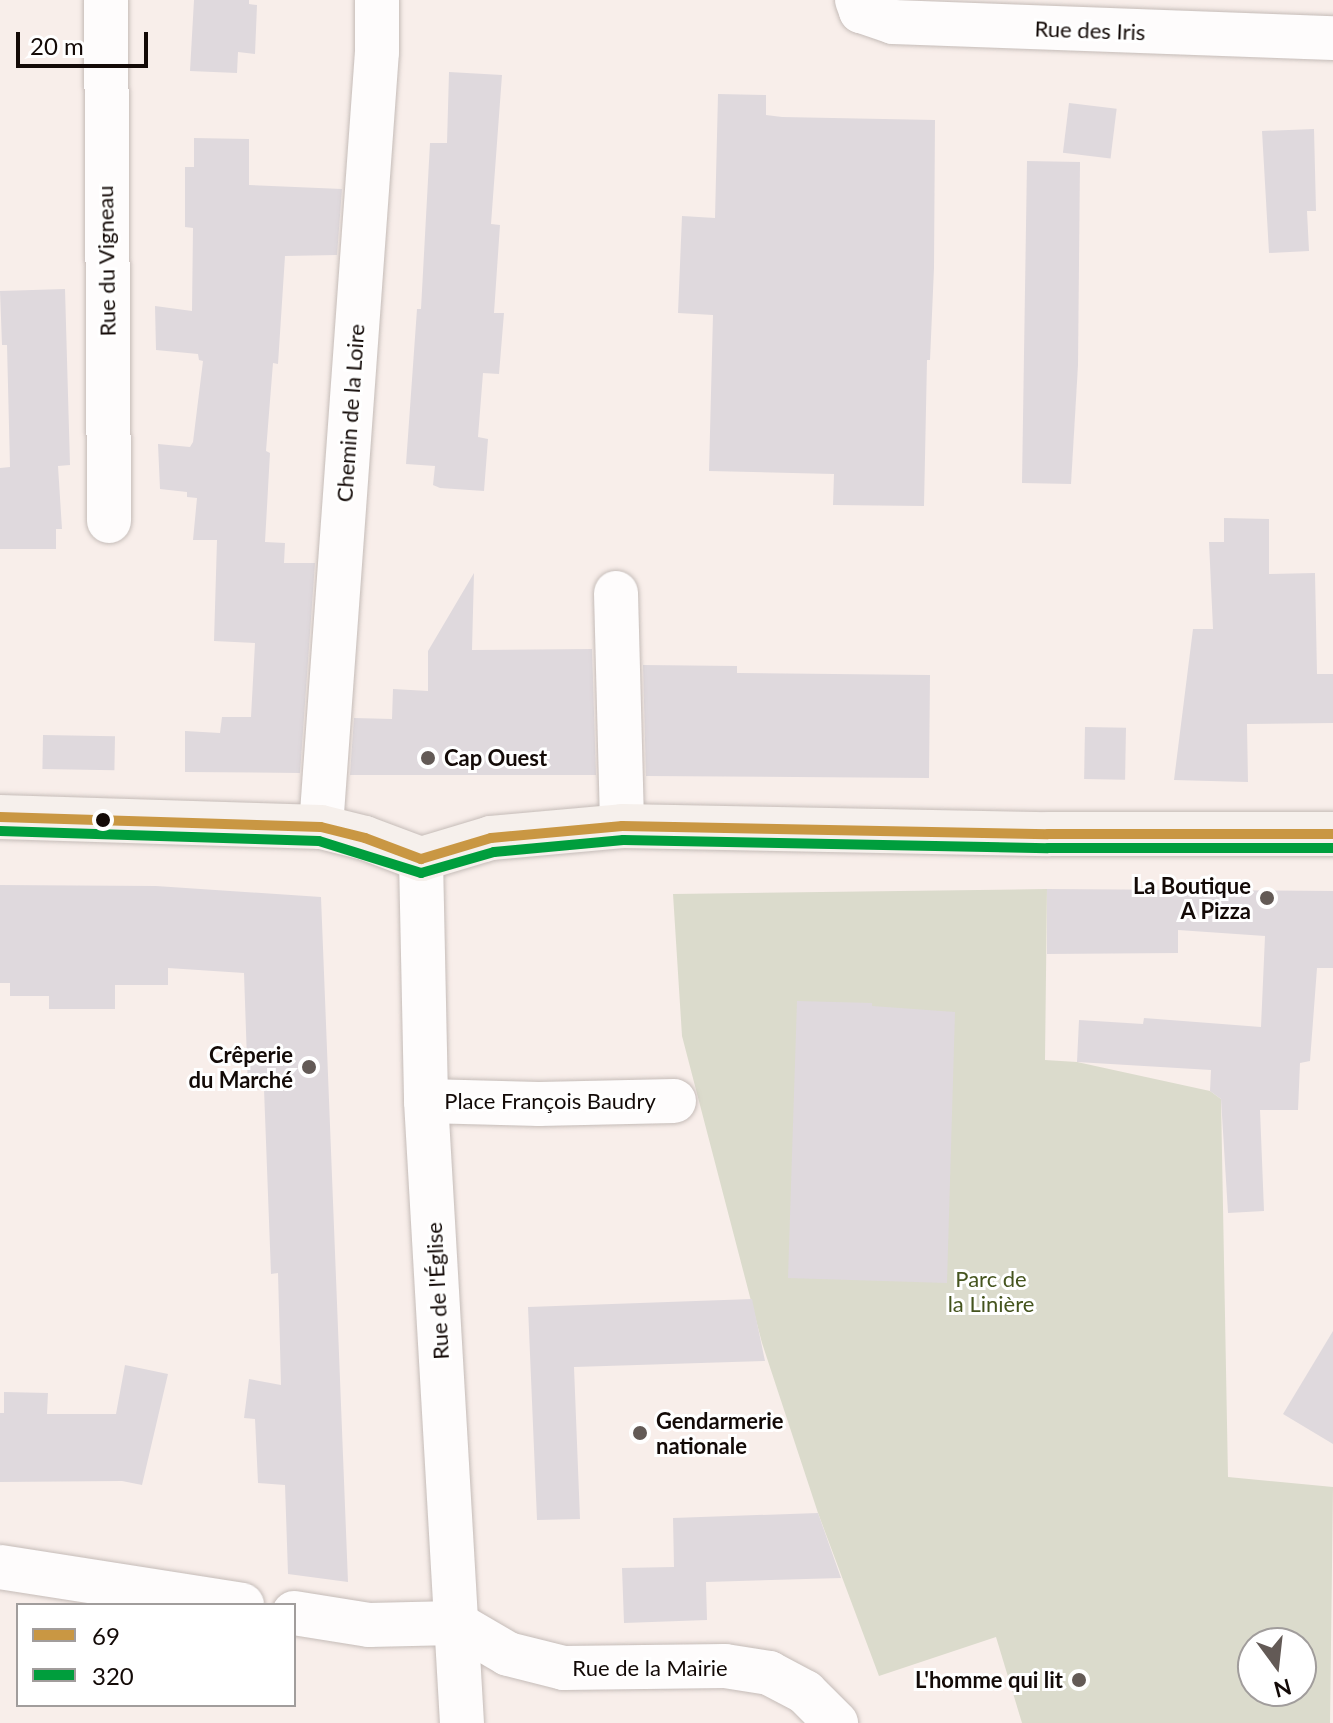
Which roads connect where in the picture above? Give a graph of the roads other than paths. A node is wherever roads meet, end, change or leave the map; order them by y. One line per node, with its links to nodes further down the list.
1 (106, 0): 5 (street, Rue du Vigneau)
2 (377, 0): 9 (street, Chemin de la Loire)
3 (857, 0): 4 (street, Rue des Iris)
4 (1333, 38)
5 (109, 521)
6 (616, 593): 8 (street)
7 (0, 817): 9 (main road)
8 (622, 826): 10 (main road); 11 (main road)
9 (321, 827): 11 (main road)
10 (1333, 834)
11 (421, 859): 12 (street, Rue de l'Église)
12 (426, 1101): 13 (street, Place François Baudry); 17 (street, Rue de l'Église)
13 (674, 1101)
14 (0, 1567): 15 (street)
15 (229, 1603)
16 (296, 1613): 17 (street)
17 (455, 1623): 18 (street, Rue de l'Église); 19 (street, Rue de la Mairie)
18 (462, 1723)
19 (836, 1723)

